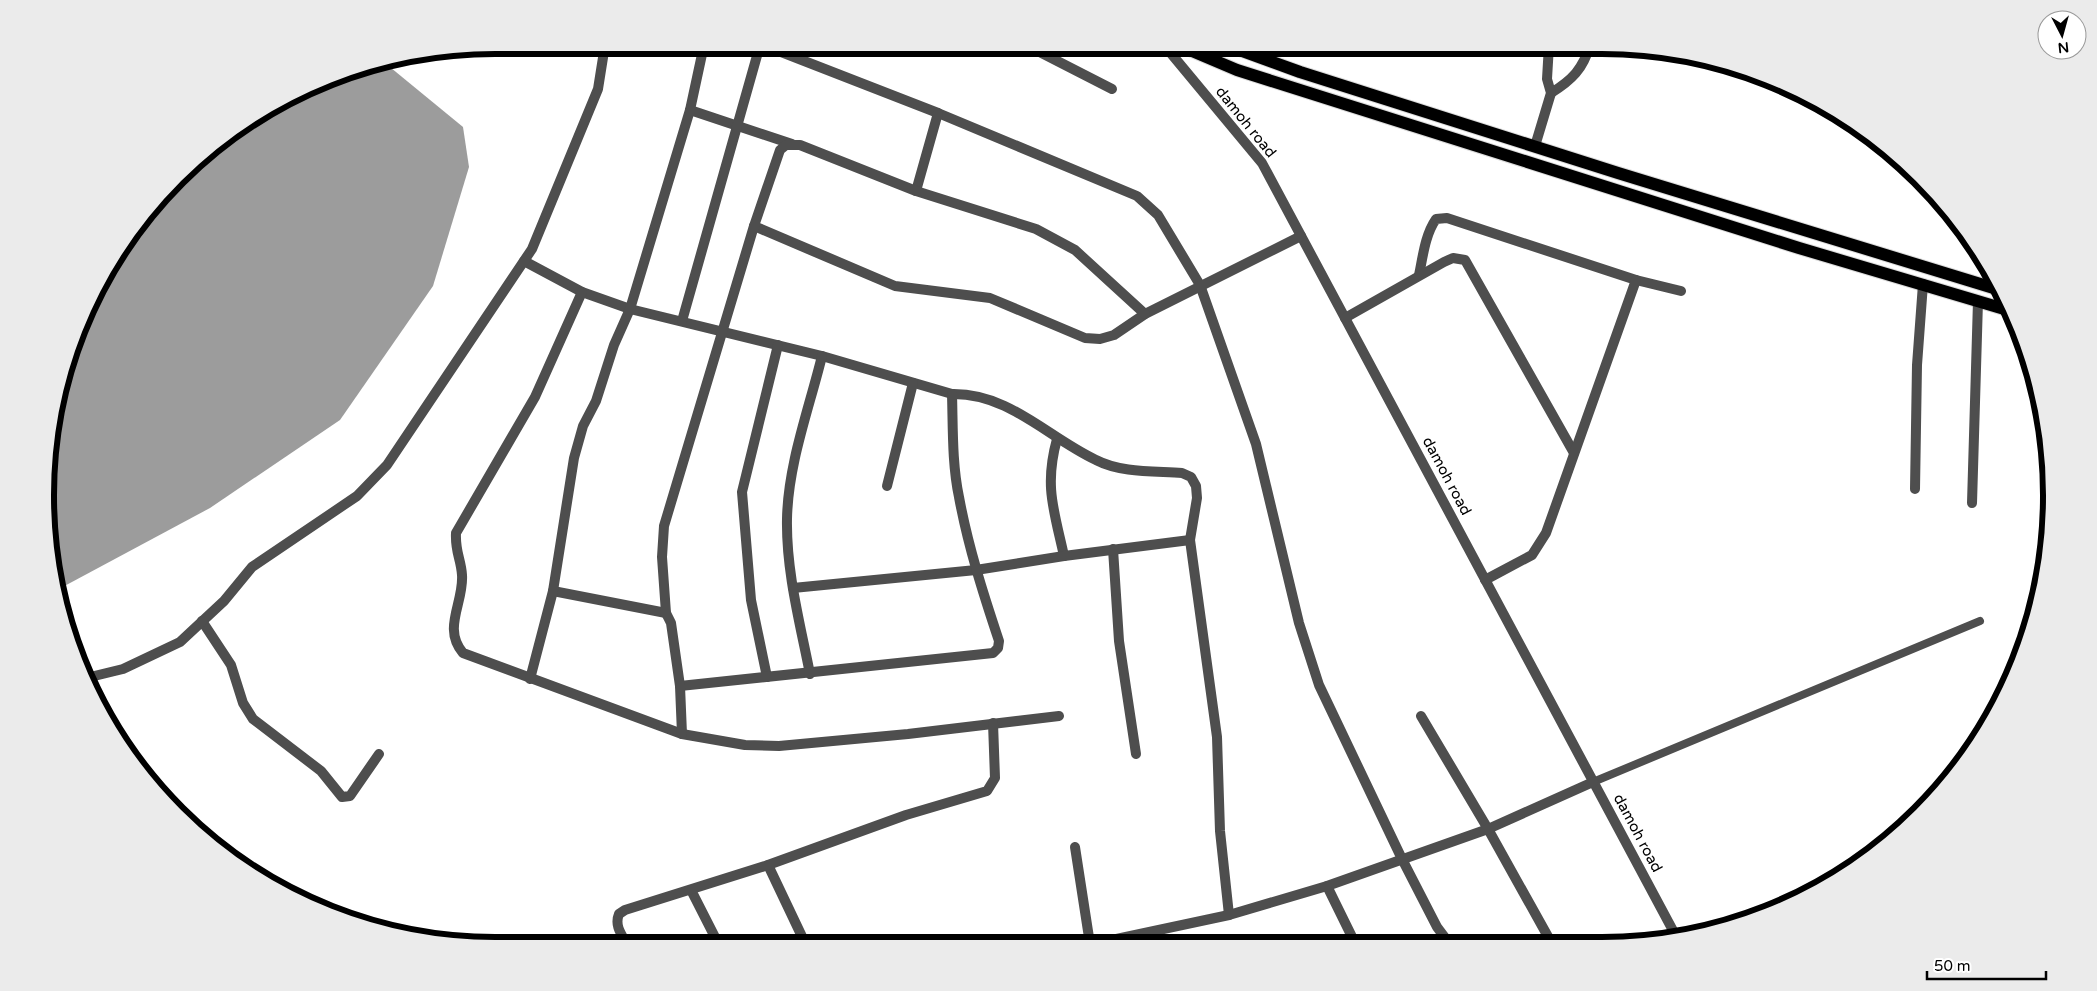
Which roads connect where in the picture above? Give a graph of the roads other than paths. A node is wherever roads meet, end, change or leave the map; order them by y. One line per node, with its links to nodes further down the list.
1 (604, 54): 21 (street)
2 (702, 54): 13 (street)
3 (759, 54): 15 (street)
4 (785, 54): 14 (street)
5 (1044, 54): 11 (street)
6 (1172, 54): 20 (street, damoh road)
7 (1199, 54): 24 (main road)
8 (1251, 54): 17 (main road)
9 (1548, 54): 12 (street)
10 (1588, 54): 12 (street)
11 (1112, 89)
12 (1551, 93): 17 (street)
13 (690, 110): 15 (street); 31 (street)
14 (938, 113): 18 (street); 25 (street)
15 (738, 125): 16 (street); 34 (street)
16 (793, 144): 18 (street); 19 (street)
17 (1536, 146): 26 (main road)
18 (916, 191): 32 (street)
19 (754, 226): 32 (street); 35 (street)
20 (1301, 236): 25 (street); 33 (street, damoh road)
21 (524, 261): 28 (street); 53 (street)
22 (1419, 275): 23 (street); 33 (street); 41 (street)
23 (1636, 280): 27 (street); 41 (street)
24 (1923, 284): 29 (main road); 43 (street)
25 (1200, 285): 32 (street); 69 (street)
26 (1991, 287)
27 (1681, 291)
28 (582, 292): 31 (street); 58 (street)
29 (1978, 301): 30 (main road); 44 (street)
30 (2002, 308)
31 (630, 309): 34 (street); 51 (street)
32 (1145, 314)
33 (1345, 318): 49 (street, damoh road)
34 (682, 321): 35 (street)
35 (723, 331): 36 (street); 52 (street)
36 (778, 345): 37 (street); 57 (street)
37 (822, 356): 38 (street); 50 (street)
38 (913, 383): 39 (street); 42 (street)
39 (952, 394): 40 (street); 48 (street)
40 (1058, 439): 45 (street); 47 (street)
41 (1574, 453): 49 (street)
42 (887, 486)
43 (1914, 489)
44 (1972, 503)
45 (1190, 540): 46 (street); 73 (street)
46 (1113, 549): 47 (street); 65 (street)
47 (1064, 556): 48 (street)
48 (976, 570): 50 (street); 55 (street)
49 (1485, 580): 66 (street, damoh road)
50 (793, 588): 55 (street)
51 (553, 591): 52 (street); 58 (street)
52 (666, 613): 59 (street)
53 (202, 621): 56 (street); 64 (street)
54 (1980, 621): 66 (lane)
55 (810, 674): 57 (street)
56 (92, 676)
57 (767, 677): 59 (street)
58 (530, 679): 63 (street)
59 (680, 686): 63 (street)
60 (1059, 716): 62 (street)
61 (1421, 716): 67 (street)
62 (992, 723): 63 (street); 70 (street)
63 (682, 734)
64 (379, 754)
65 (1136, 754)
66 (1594, 782): 67 (street); 74 (street, damoh road)
67 (1488, 829): 69 (street); 82 (street)
68 (1075, 847): 78 (street)
69 (1402, 859): 71 (street); 81 (street)
70 (768, 865): 72 (street); 77 (street)
71 (1327, 886): 73 (street); 80 (street)
72 (691, 890): 75 (street); 76 (street)
73 (1229, 915): 79 (street)
74 (1673, 931)
75 (623, 937)
76 (715, 937)
77 (802, 937)
78 (1090, 937)
79 (1124, 937)
80 (1352, 937)
81 (1444, 937)
82 (1548, 937)

